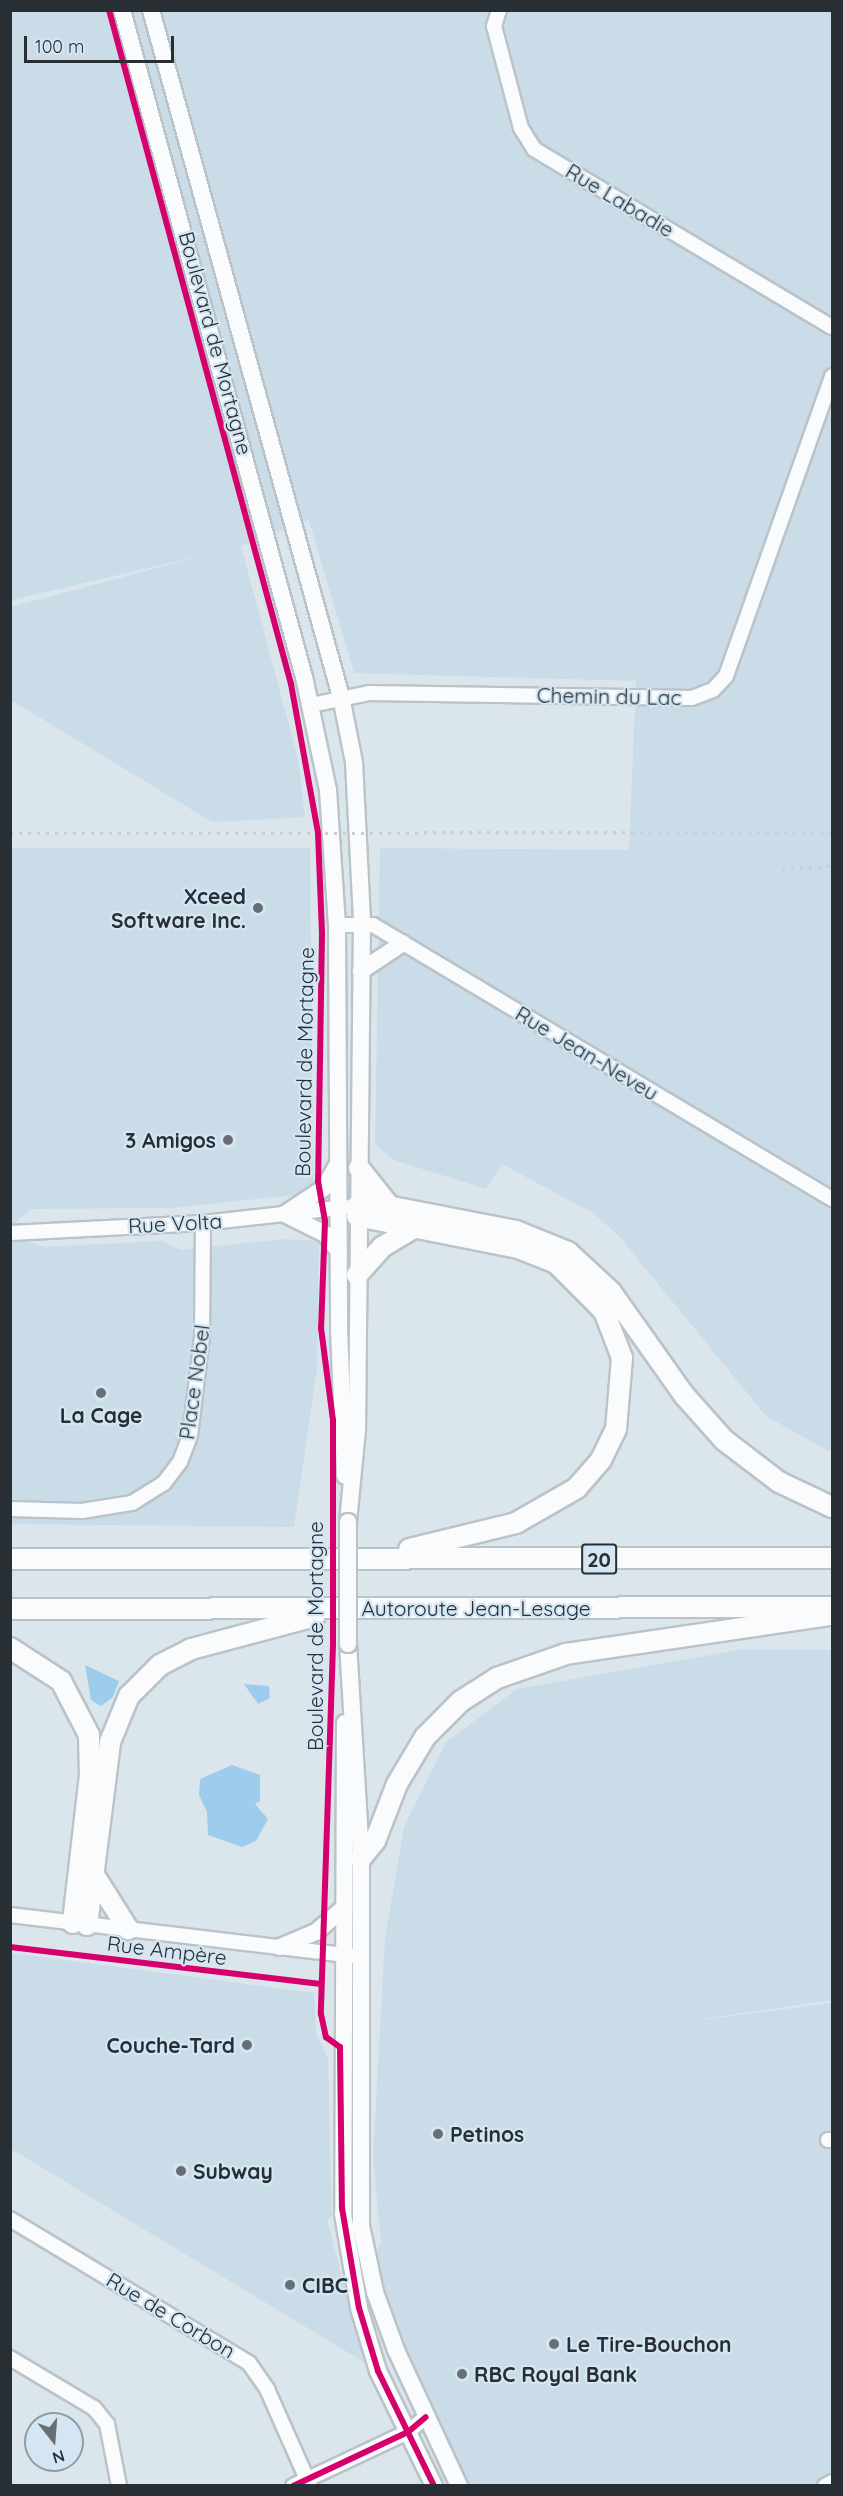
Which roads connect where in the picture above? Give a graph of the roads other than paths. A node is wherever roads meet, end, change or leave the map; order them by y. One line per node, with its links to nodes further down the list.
1 (122, 10): 7 (main road, Boulevard de Mortagne)
2 (151, 10): 6 (main road, Boulevard de Mortagne)
3 (499, 10): 4 (street, Rue Labadie)
4 (832, 327)
5 (832, 376): 6 (street, Chemin du Lac)
6 (341, 698): 7 (street, Chemin du Lac); 8 (main road, Boulevard de Mortagne)
7 (311, 705): 9 (main road, Boulevard de Mortagne)
8 (362, 922): 9 (street); 10 (street, Rue Jean-Neveu); 11 (main road, Boulevard de Mortagne)
9 (337, 925): 12 (main road, Boulevard de Mortagne)
10 (402, 943): 11 (main road); 14 (street, Rue Jean-Neveu)
11 (362, 971): 13 (main road, Boulevard de Mortagne)
12 (339, 1161): 16 (main road, Boulevard de Mortagne); 17 (main road)
13 (359, 1168): 15 (highway); 16 (main road, Boulevard de Mortagne)
14 (832, 1199)
15 (390, 1207): 16 (highway); 23 (highway)
16 (351, 1210): 17 (street, Rue Volta); 19 (highway); 21 (main road, Boulevard de Mortagne); 22 (main road, Boulevard de Mortagne)
17 (285, 1214): 18 (street, Rue Volta); 21 (main road)
18 (203, 1223): 20 (street, Rue Volta); 24 (street, Place Nobel)
19 (412, 1229): 22 (highway); 27 (highway)
20 (10, 1233)
21 (339, 1251): 25 (main road, Boulevard de Mortagne)
22 (357, 1275): 25 (main road, Boulevard de Mortagne)
23 (832, 1507)
24 (10, 1509)
25 (348, 1522): 33 (main road, Boulevard de Mortagne, bridge)
26 (10, 1558): 27 (highway, 20)
27 (366, 1558): 28 (highway, 20)
28 (832, 1558)
29 (832, 1607): 30 (highway, Autoroute Jean-Lesage)
30 (353, 1608): 31 (highway, Autoroute Jean-Lesage); 36 (highway)
31 (10, 1609)
32 (832, 1615): 35 (highway)
33 (348, 1644): 35 (main road, Boulevard de Mortagne); 37 (main road, Boulevard de Mortagne)
34 (10, 1648): 39 (highway)
35 (361, 1858): 43 (main road, Boulevard de Mortagne)
36 (94, 1875): 39 (highway); 40 (highway)
37 (342, 1909): 41 (main road); 42 (main road, Boulevard de Mortagne)
38 (10, 1916): 39 (street, Rue Ampère)
39 (80, 1924): 40 (street, Rue Ampère)
40 (128, 1929): 41 (street, Rue Ampère)
41 (280, 1947): 42 (street, Rue Ampère)
42 (343, 1955): 43 (street, Rue Ampère); 47 (main road, Boulevard de Mortagne)
43 (361, 1958): 46 (main road, Boulevard de Mortagne)
44 (10, 2219): 49 (street, Rue de Corbon)
45 (10, 2358): 50 (street)
46 (426, 2417): 47 (street); 53 (main road, Boulevard de Mortagne)
47 (408, 2432): 49 (street); 52 (main road, Boulevard de Mortagne)
48 (832, 2482): 54 (street)
49 (309, 2483): 51 (street)
50 (118, 2486)
51 (293, 2486)
52 (434, 2486)
53 (459, 2486)
54 (825, 2486)

